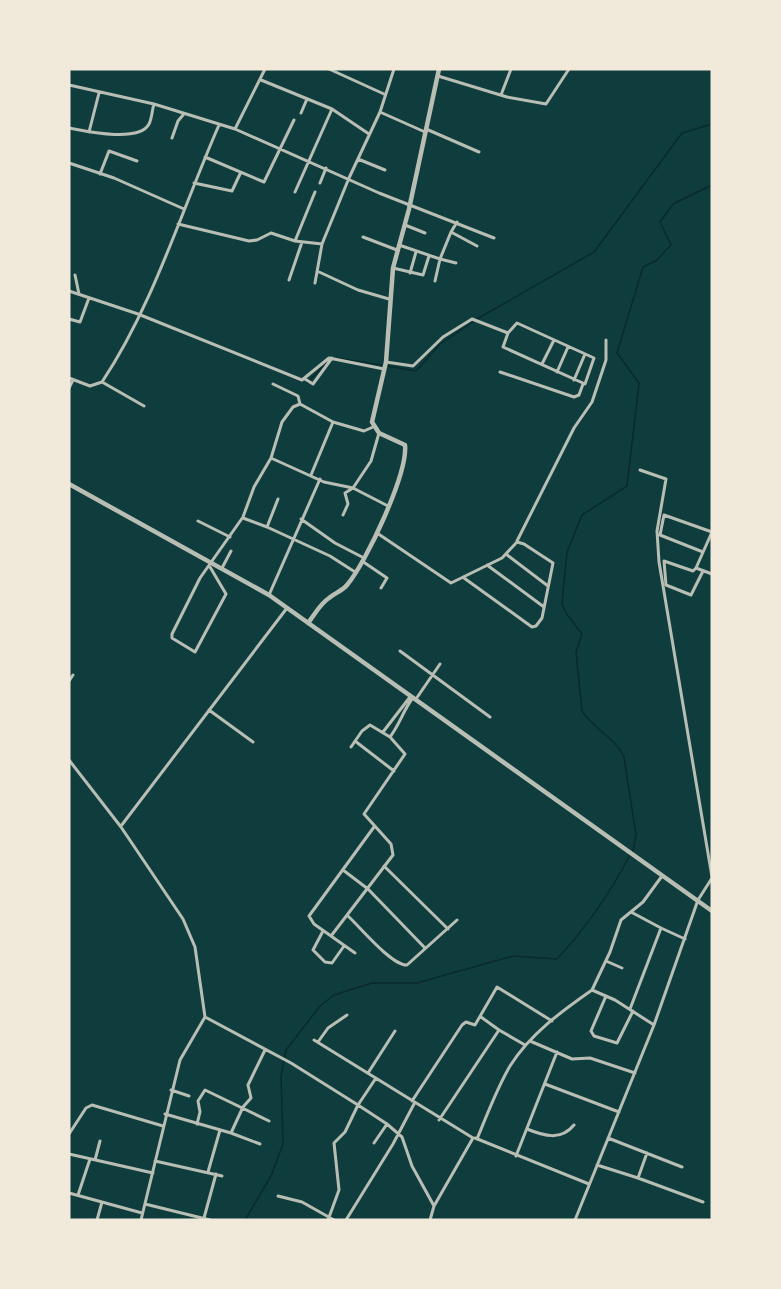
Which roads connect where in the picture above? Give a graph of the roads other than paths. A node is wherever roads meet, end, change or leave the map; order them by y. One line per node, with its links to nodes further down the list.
1 (265, 69): 8 (street)
2 (329, 69): 11 (street)
3 (394, 69): 11 (street)
4 (439, 69): 7 (street)
5 (511, 69): 12 (street)
6 (569, 69): 12 (street)
7 (437, 76): 12 (street); 23 (street)
8 (261, 80): 13 (street); 22 (street)
9 (69, 85): 10 (street)
10 (99, 93): 14 (street); 24 (street)
11 (384, 94): 16 (street)
12 (501, 95)
13 (307, 99): 15 (street); 17 (street)
14 (154, 105): 18 (street); 24 (street)
15 (332, 109): 25 (street); 32 (street)
16 (380, 112): 23 (street); 25 (street)
17 (301, 113)
18 (183, 115): 20 (street); 26 (street)
19 (294, 120): 27 (street)
20 (219, 124): 22 (street); 29 (street)
21 (69, 128): 24 (street)
22 (235, 129): 27 (street)
23 (426, 131): 28 (street); 43 (street)
24 (89, 132)
25 (369, 134): 30 (street)
26 (172, 138)
27 (279, 149): 32 (street); 36 (street)
28 (479, 152)
29 (205, 157): 36 (street); 39 (street)
30 (358, 159): 35 (street); 38 (street)
31 (137, 161): 37 (street)
32 (310, 161): 34 (street); 41 (street)
33 (69, 163): 37 (street)
34 (327, 168): 38 (street); 40 (street)
35 (385, 170)
36 (240, 173): 39 (street)
37 (100, 174): 44 (street)
38 (349, 178): 43 (street); 54 (street)
39 (194, 183): 44 (street)
40 (320, 183)
41 (296, 192)
42 (315, 192): 52 (street)
43 (410, 204): 45 (street); 47 (street)
44 (184, 209): 46 (street)
45 (457, 222): 48 (street); 51 (street)
46 (178, 225): 52 (street); 72 (street)
47 (405, 225): 49 (street); 56 (street)
48 (451, 232): 55 (street); 59 (street)
49 (424, 233)
50 (363, 237): 56 (street)
51 (494, 238)
52 (295, 241): 53 (street)
53 (302, 242): 54 (street); 65 (street)
54 (322, 244): 62 (street)
55 (477, 246)
56 (398, 248): 57 (street); 61 (street)
57 (416, 252): 58 (street); 63 (street)
58 (429, 256): 59 (street); 63 (street)
59 (440, 259): 60 (street); 66 (street)
60 (456, 262)
61 (393, 268): 63 (street); 71 (street)
62 (317, 271): 67 (street); 71 (street)
63 (410, 273)
64 (75, 275): 69 (street)
65 (289, 280)
66 (435, 281)
67 (315, 283)
68 (69, 291): 69 (street)
69 (79, 294): 70 (street)
70 (90, 297): 72 (street); 73 (street)
71 (390, 299): 81 (street)
72 (138, 314): 85 (street); 87 (street)
73 (69, 319)
74 (508, 333): 75 (street); 80 (street); 81 (street)
75 (554, 340): 77 (street); 80 (street)
76 (606, 340): 113 (street)
77 (568, 347): 78 (street); 83 (street)
78 (585, 354): 86 (street); 89 (street)
79 (332, 358): 81 (street); 85 (street); 85 (street)
80 (542, 364): 83 (street)
81 (385, 366): 94 (street)
82 (500, 372): 89 (street)
83 (557, 372): 86 (street)
84 (71, 379): 87 (street); 90 (street)
85 (306, 379)
86 (574, 380): 89 (street)
87 (102, 382): 92 (street)
88 (273, 384): 91 (street)
89 (583, 384)
90 (69, 388)
91 (300, 404): 93 (street); 96 (street)
92 (144, 406)
93 (333, 423): 94 (street); 98 (street)
94 (373, 427): 95 (street)
95 (379, 433): 101 (street); 103 (street)
96 (271, 458): 98 (street); 105 (street)
97 (640, 470): 154 (street)
98 (311, 475): 99 (street)
99 (320, 479): 101 (street); 106 (street)
100 (69, 484): 120 (street)
101 (353, 488): 103 (street); 104 (street)
102 (278, 499): 108 (street)
103 (388, 506): 110 (street)
104 (342, 515)
105 (243, 517): 108 (street); 111 (street)
106 (301, 519): 112 (street); 119 (street)
107 (198, 521): 111 (street)
108 (267, 527): 112 (street)
109 (712, 532): 114 (street); 117 (street)
110 (376, 533): 119 (street); 127 (street)
111 (230, 537): 120 (street)
112 (294, 539): 125 (street); 130 (street)
113 (517, 542): 118 (street); 128 (street)
114 (706, 545): 115 (street); 117 (street)
115 (712, 547)
116 (231, 551): 122 (street)
117 (703, 552): 123 (street)
118 (506, 554): 121 (street); 128 (street)
119 (363, 560): 125 (street); 129 (street)
120 (211, 565): 120 (street); 122 (street)
121 (487, 566): 127 (street); 131 (street)
122 (222, 568): 130 (street)
123 (696, 568): 124 (street); 124 (street)
124 (703, 571): 126 (street)
125 (356, 572): 133 (street)
126 (712, 574)
127 (464, 578): 131 (street)
128 (548, 586): 131 (street)
129 (381, 588)
130 (269, 595): 132 (street)
131 (544, 607)
132 (287, 608): 133 (street); 140 (street)
133 (308, 623): 139 (street)
134 (400, 651): 137 (street)
135 (440, 664): 137 (street)
136 (73, 675): 138 (street)
137 (433, 675): 139 (street); 141 (street)
138 (69, 681)
139 (412, 699): 142 (street); 143 (street); 153 (street)
140 (209, 710): 145 (street); 149 (street)
141 (490, 717)
142 (382, 732): 143 (street); 144 (street)
143 (390, 737): 148 (street)
144 (355, 741): 146 (street); 148 (street)
145 (253, 742)
146 (351, 747)
147 (69, 760): 149 (street)
148 (395, 772): 150 (street)
149 (121, 827): 175 (street)
150 (374, 827): 151 (street); 152 (street)
151 (384, 866): 155 (street); 162 (street)
152 (344, 870): 155 (street); 163 (street)
153 (662, 876): 156 (street); 157 (street)
154 (711, 880): 156 (street)
155 (368, 888): 159 (street); 167 (street)
156 (698, 900): 158 (street); 165 (street)
157 (631, 911): 161 (street); 169 (street)
158 (712, 911)
159 (348, 916): 164 (street); 167 (street)
160 (457, 920): 162 (street)
161 (661, 928): 165 (street); 173 (street)
162 (448, 929): 167 (street)
163 (323, 932): 164 (street); 166 (street)
164 (331, 936): 166 (street)
165 (685, 939): 178 (street)
166 (344, 946): 168 (street)
167 (425, 948)
168 (355, 953)
169 (606, 961): 170 (street); 171 (street)
170 (622, 968)
171 (592, 990): 172 (street); 177 (street)
172 (606, 996): 173 (street); 173 (street)
173 (631, 1010): 178 (street)
174 (347, 1015): 185 (street)
175 (206, 1017): 183 (street); 189 (street)
176 (481, 1017): 177 (street); 179 (street); 191 (street)
177 (552, 1021): 181 (street)
178 (654, 1025): 186 (street)
179 (499, 1029): 182 (street); 196 (street)
180 (395, 1030): 185 (street)
181 (530, 1041): 182 (street); 184 (street)
182 (526, 1046): 207 (street)
183 (265, 1050): 192 (street); 193 (street)
184 (557, 1052): 186 (street); 188 (street)
185 (368, 1073): 187 (street)
186 (635, 1073): 194 (street)
187 (376, 1078): 191 (street); 192 (street)
188 (545, 1084): 194 (street); 202 (street)
189 (171, 1090): 190 (street); 195 (street)
190 (189, 1095)
191 (413, 1103): 196 (street); 206 (street)
192 (358, 1106): 199 (street); 235 (street)
193 (243, 1107): 197 (street); 198 (street); 204 (street)
194 (619, 1112): 208 (street)
195 (165, 1114): 198 (street); 201 (street)
196 (439, 1120): 207 (street)
197 (269, 1121)
198 (197, 1124): 203 (street)
199 (387, 1124): 206 (street); 210 (street)
200 (574, 1125): 202 (street)
201 (163, 1126): 205 (street); 217 (street)
202 (527, 1129): 214 (street)
203 (220, 1130): 204 (street); 220 (street)
204 (231, 1133): 211 (street)
205 (69, 1134)
206 (398, 1134): 232 (street); 240 (street)
207 (475, 1138): 214 (street); 232 (street)
208 (608, 1138): 212 (street); 218 (street)
209 (100, 1141): 216 (street)
210 (374, 1143)
211 (260, 1144)
212 (646, 1153): 219 (street); 224 (street)
213 (69, 1154): 215 (street)
214 (516, 1156): 225 (street)
215 (90, 1159): 216 (street); 227 (street)
216 (95, 1160): 221 (street)
217 (155, 1161): 220 (street); 221 (street)
218 (597, 1164): 224 (street); 225 (street)
219 (681, 1167)
220 (208, 1172): 222 (street)
221 (153, 1173): 231 (street)
222 (216, 1174): 223 (street); 234 (street)
223 (222, 1176)
224 (638, 1178): 230 (street)
225 (589, 1184): 242 (street)
226 (69, 1193): 227 (street)
227 (78, 1195): 229 (street)
228 (278, 1196): 235 (street)
229 (102, 1202): 233 (street); 236 (street)
230 (703, 1202)
231 (145, 1204): 233 (street); 234 (street)
232 (434, 1206): 241 (street)
233 (142, 1213): 237 (street)
234 (204, 1218): 238 (street)
235 (328, 1219): 239 (street)
236 (97, 1220)
237 (141, 1220)
238 (210, 1220)
239 (334, 1220)
240 (346, 1220)
241 (430, 1220)
242 (575, 1220)

